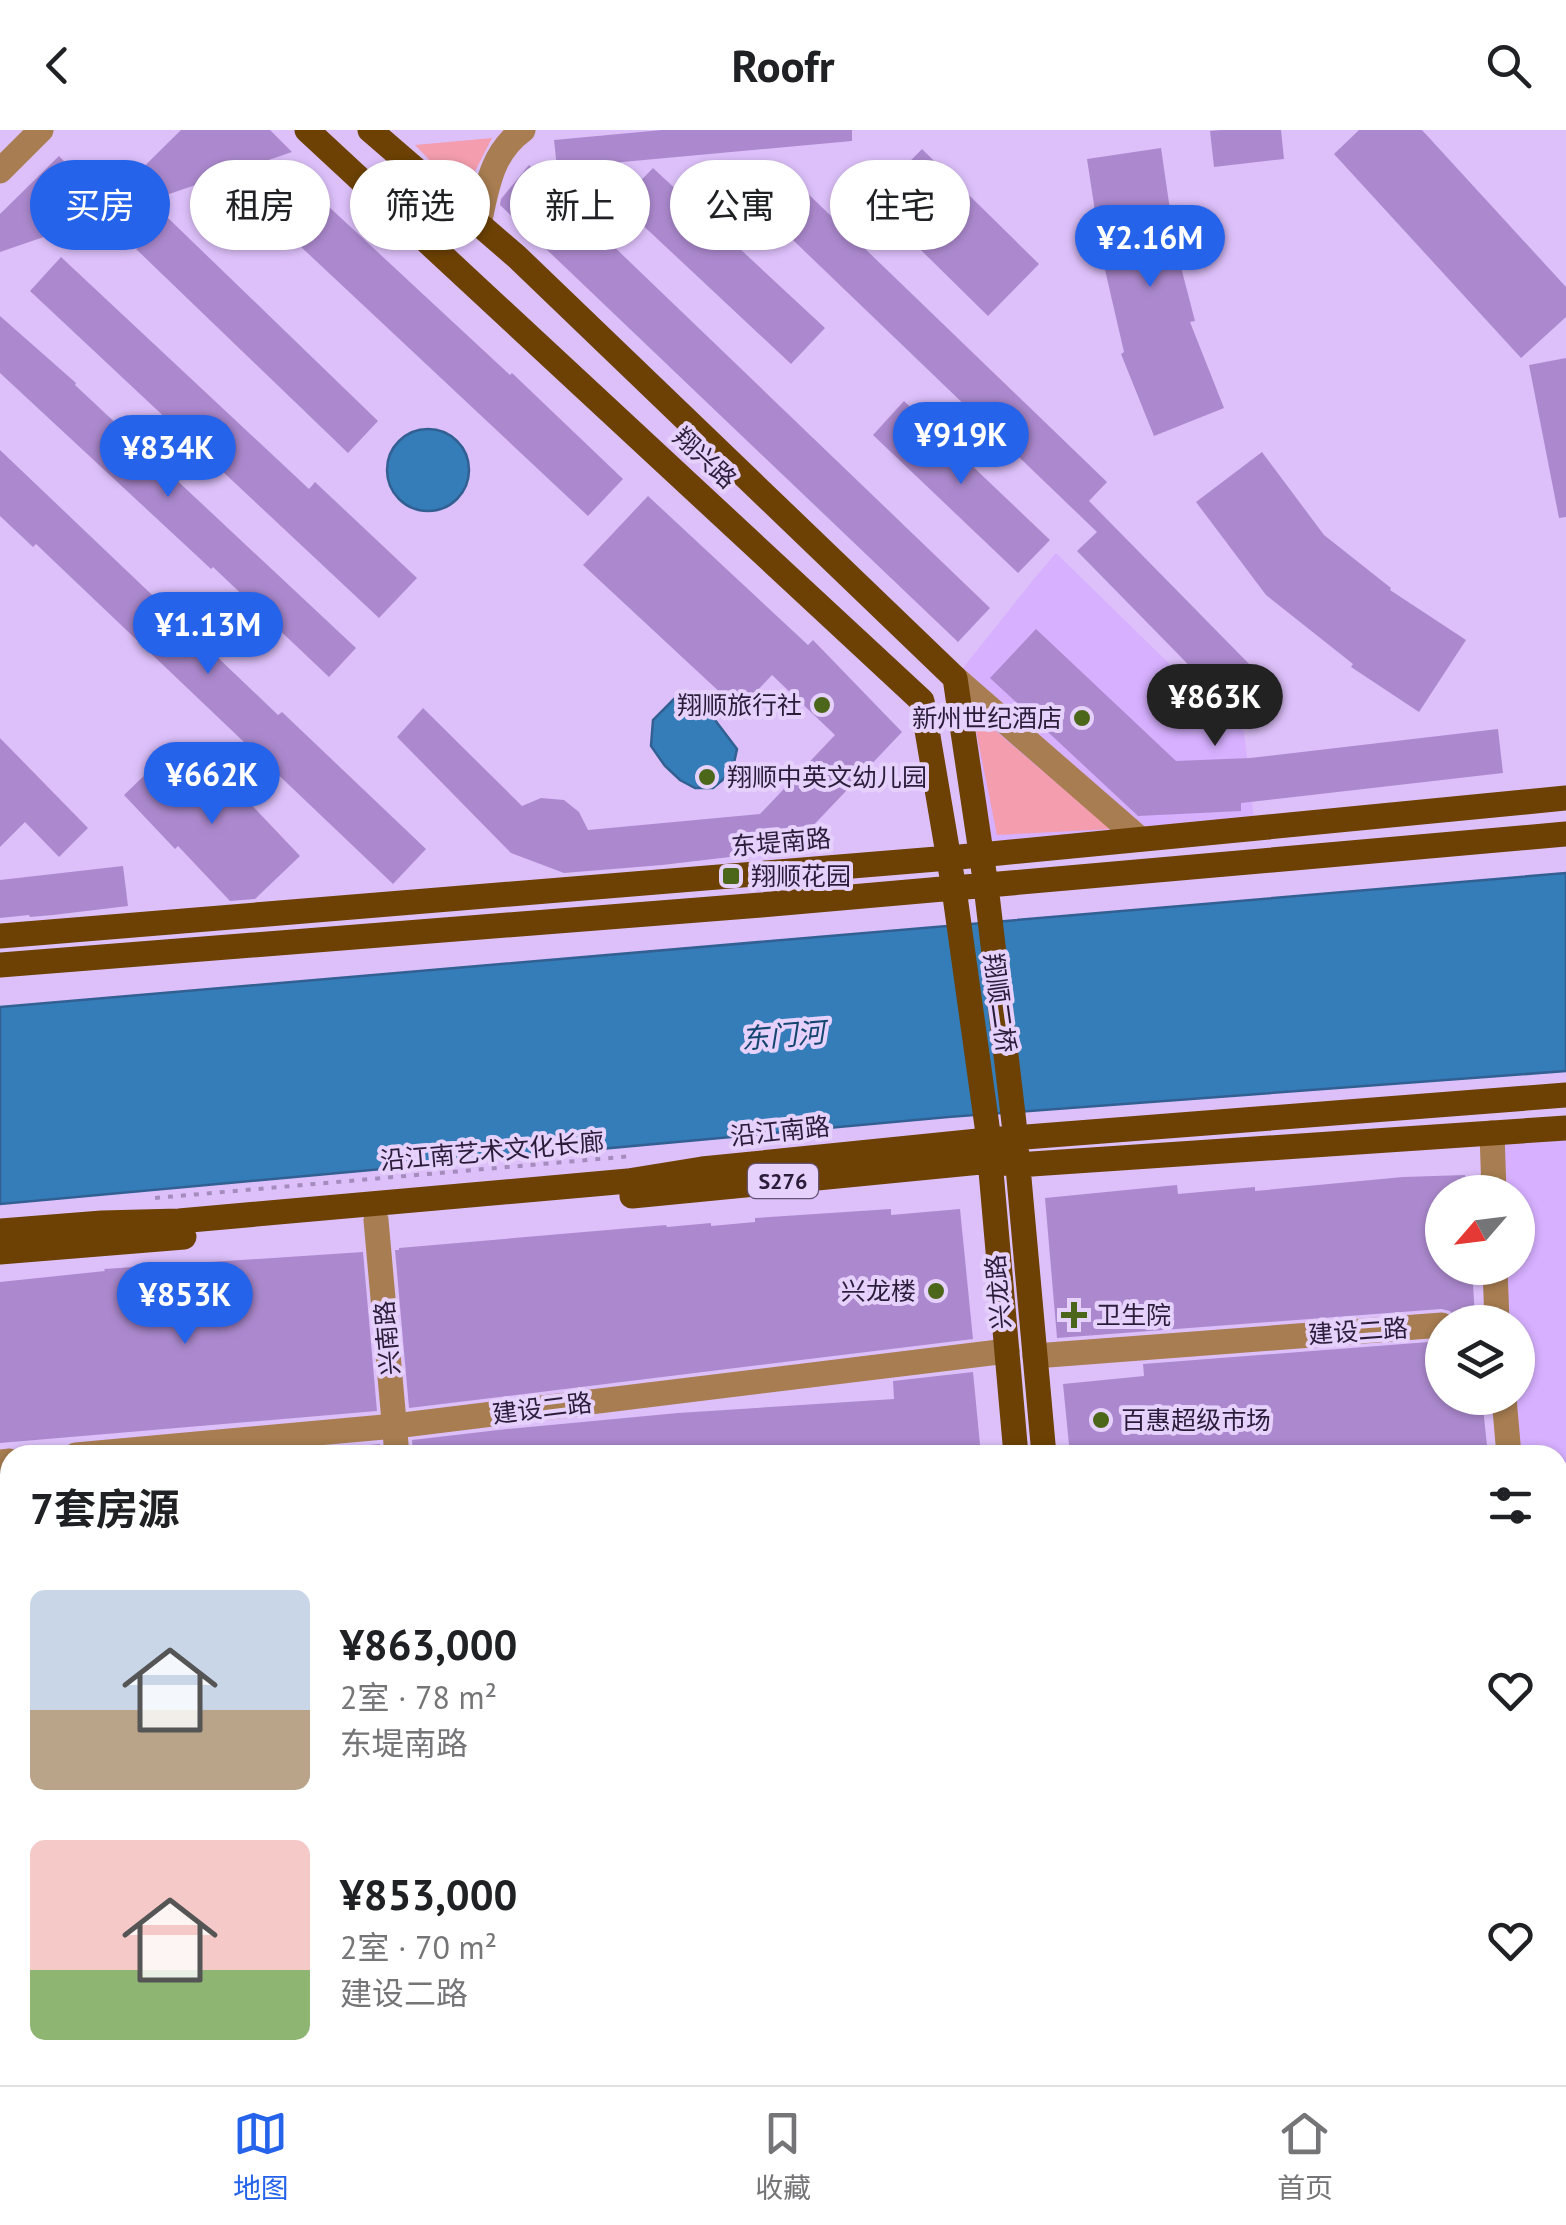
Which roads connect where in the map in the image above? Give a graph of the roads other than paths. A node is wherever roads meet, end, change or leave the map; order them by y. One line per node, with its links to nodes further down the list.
1 (41, 130): 6 (street)
2 (307, 130): 14 (main road, 翔兴路)
3 (370, 130): 5 (main road, 翔兴路)
4 (524, 130): 7 (street)
5 (405, 160)
6 (0, 171)
7 (490, 172)
8 (490, 233): 9 (main road, 翔兴路)
9 (955, 678): 12 (street); 13 (main road)
10 (1566, 798): 12 (main road, 东堤南路)
11 (1566, 834): 15 (main road)
12 (1140, 839): 13 (main road, 东堤南路)
13 (981, 853): 14 (main road, 东堤南路); 15 (main road)
14 (949, 858): 16 (main road, 翔兴路); 17 (main road, 东堤南路)
15 (986, 886): 16 (main road); 22 (main road, 翔顺二桥)
16 (954, 888): 18 (main road); 22 (main road, 翔顺二桥)
17 (0, 936)
18 (0, 964)
19 (1566, 1095): 22 (main road, 沿江南路 / S276)
20 (1566, 1128): 21 (main road)
21 (1492, 1134): 23 (main road); 24 (street)
22 (999, 1138): 23 (main road, 兴龙路); 25 (main road, 沿江南路 / S276); 26 (main road, 沿江南路 / S276); 29 (main road, 兴龙路)
23 (1017, 1165): 30 (main road, 兴龙路)
24 (1493, 1175)
25 (376, 1220): 27 (main road, 沿江南路 / S276); 32 (street, 兴南路)
26 (0, 1231)
27 (0, 1252)
28 (1425, 1326): 30 (street, 建设二路)
29 (1007, 1351): 32 (street, 建设二路); 35 (main road, 兴龙路)
30 (1034, 1356): 36 (main road, 兴龙路)
31 (1505, 1415): 37 (street)
32 (395, 1426): 33 (street, 建设二路); 34 (street, 兴南路)
33 (186, 1445)
34 (396, 1445)
35 (1015, 1445)
36 (1043, 1445)
37 (1508, 1445)

